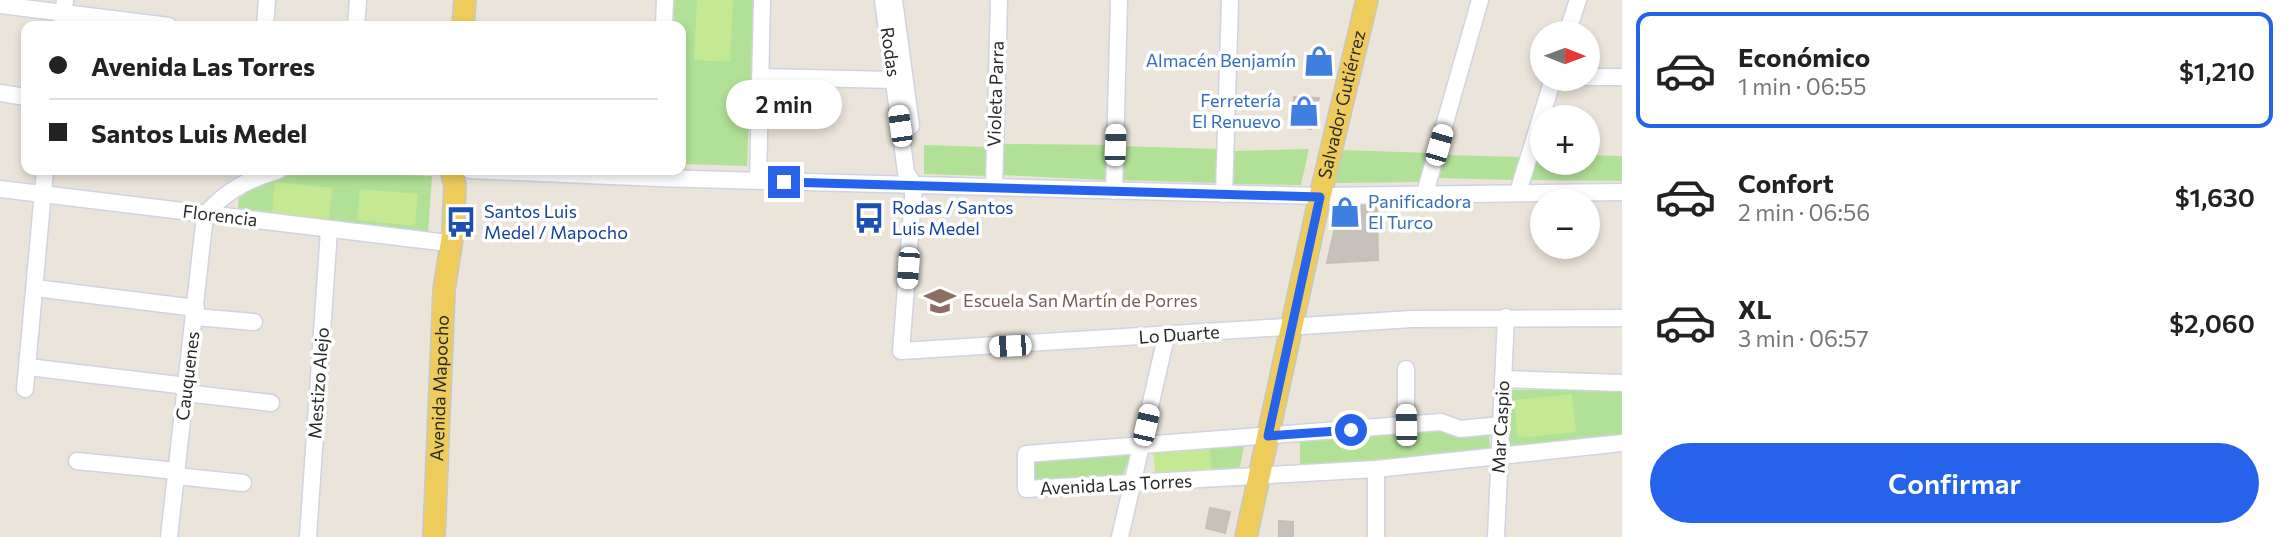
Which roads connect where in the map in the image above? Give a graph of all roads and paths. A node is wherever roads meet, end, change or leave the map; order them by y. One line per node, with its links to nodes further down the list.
1 (267, 0): 17 (street)
2 (358, 0): 18 (street)
3 (465, 0): 19 (main road)
4 (665, 0): 20 (street)
5 (762, 0): 22 (street)
6 (883, 0): 25 (street, Rodas)
7 (894, 0): 34 (street, Rodas)
8 (999, 0): 35 (street, Violeta Parra)
9 (1119, 0): 37 (street)
10 (1230, 0): 42 (street)
11 (1367, 0): 43 (main road, Salvador Gutiérrez)
12 (1480, 0): 40 (street)
13 (1578, 0): 21 (street)
14 (0, 5): 15 (street)
15 (63, 13): 16 (street)
16 (128, 21)
17 (265, 21)
18 (356, 21)
19 (463, 21)
20 (664, 21)
21 (1571, 21)
22 (760, 77): 25 (street); 33 (street)
23 (1600, 77): 24 (street)
24 (1622, 77)
25 (894, 80): 34 (street, Rodas)
26 (1549, 91): 38 (street)
27 (0, 93): 28 (street)
28 (21, 96)
29 (44, 175): 41 (street)
30 (251, 175): 44 (street)
31 (452, 175): 46 (main road, Avenida Mapocho)
32 (673, 175): 33 (street)
33 (758, 181): 34 (street)
34 (916, 185): 35 (street); 53 (street, Lo Duarte)
35 (994, 187): 37 (street)
36 (0, 189): 41 (street, Florencia)
37 (1114, 191): 42 (street)
38 (1518, 192): 39 (street); 40 (street)
39 (1622, 192)
40 (1425, 193): 43 (street)
41 (42, 194): 44 (street, Florencia); 47 (street)
42 (1224, 194): 43 (street)
43 (1320, 197): 52 (main road, Salvador Gutiérrez)
44 (205, 215): 45 (street, Florencia); 48 (street, Cauquenes)
45 (329, 230): 46 (street, Florencia); 75 (street, Mestizo Alejo)
46 (447, 237): 72 (main road, Avenida Mapocho)
47 (36, 288): 48 (street); 54 (street)
48 (196, 312): 51 (street); 59 (street, Cauquenes)
49 (1506, 317): 50 (street, Lo Duarte); 52 (street, Lo Duarte); 56 (street, Mar Caspio)
50 (1622, 317)
51 (254, 322)
52 (1291, 327): 53 (street, Lo Duarte); 63 (main road, Salvador Gutiérrez)
53 (1166, 337): 65 (street)
54 (28, 367): 58 (street); 59 (street)
55 (1406, 369): 61 (street)
56 (1503, 379): 57 (street); 62 (street, Mar Caspio)
57 (1622, 383)
58 (25, 389)
59 (187, 390): 60 (street); 69 (street, Cauquenes)
60 (271, 402)
61 (1406, 425): 62 (street, Avenida Las Torres); 63 (street, Avenida Las Torres)
62 (1501, 425): 66 (street, Mar Caspio)
63 (1268, 436): 65 (street, Avenida Las Torres); 70 (main road, Salvador Gutiérrez)
64 (1622, 443): 66 (street, Avenida Las Torres)
65 (1141, 447): 73 (street); 73 (street, Avenida Las Torres)
66 (1500, 456): 68 (street, Avenida Las Torres); 81 (street, Mar Caspio)
67 (77, 461): 69 (street)
68 (1376, 469): 70 (street, Avenida Las Torres); 80 (street)
69 (177, 474): 71 (street); 74 (street, Cauquenes)
70 (1259, 477): 73 (street, Avenida Las Torres); 79 (main road, Salvador Gutiérrez)
71 (243, 483)
72 (434, 486): 76 (main road, Avenida Mapocho); 77 (main road, Avenida Mapocho)
73 (1132, 486): 78 (street)
74 (169, 537)
75 (308, 537)
76 (421, 537)
77 (434, 537)
78 (1120, 537)
79 (1246, 537)
80 (1376, 537)
81 (1496, 537)

